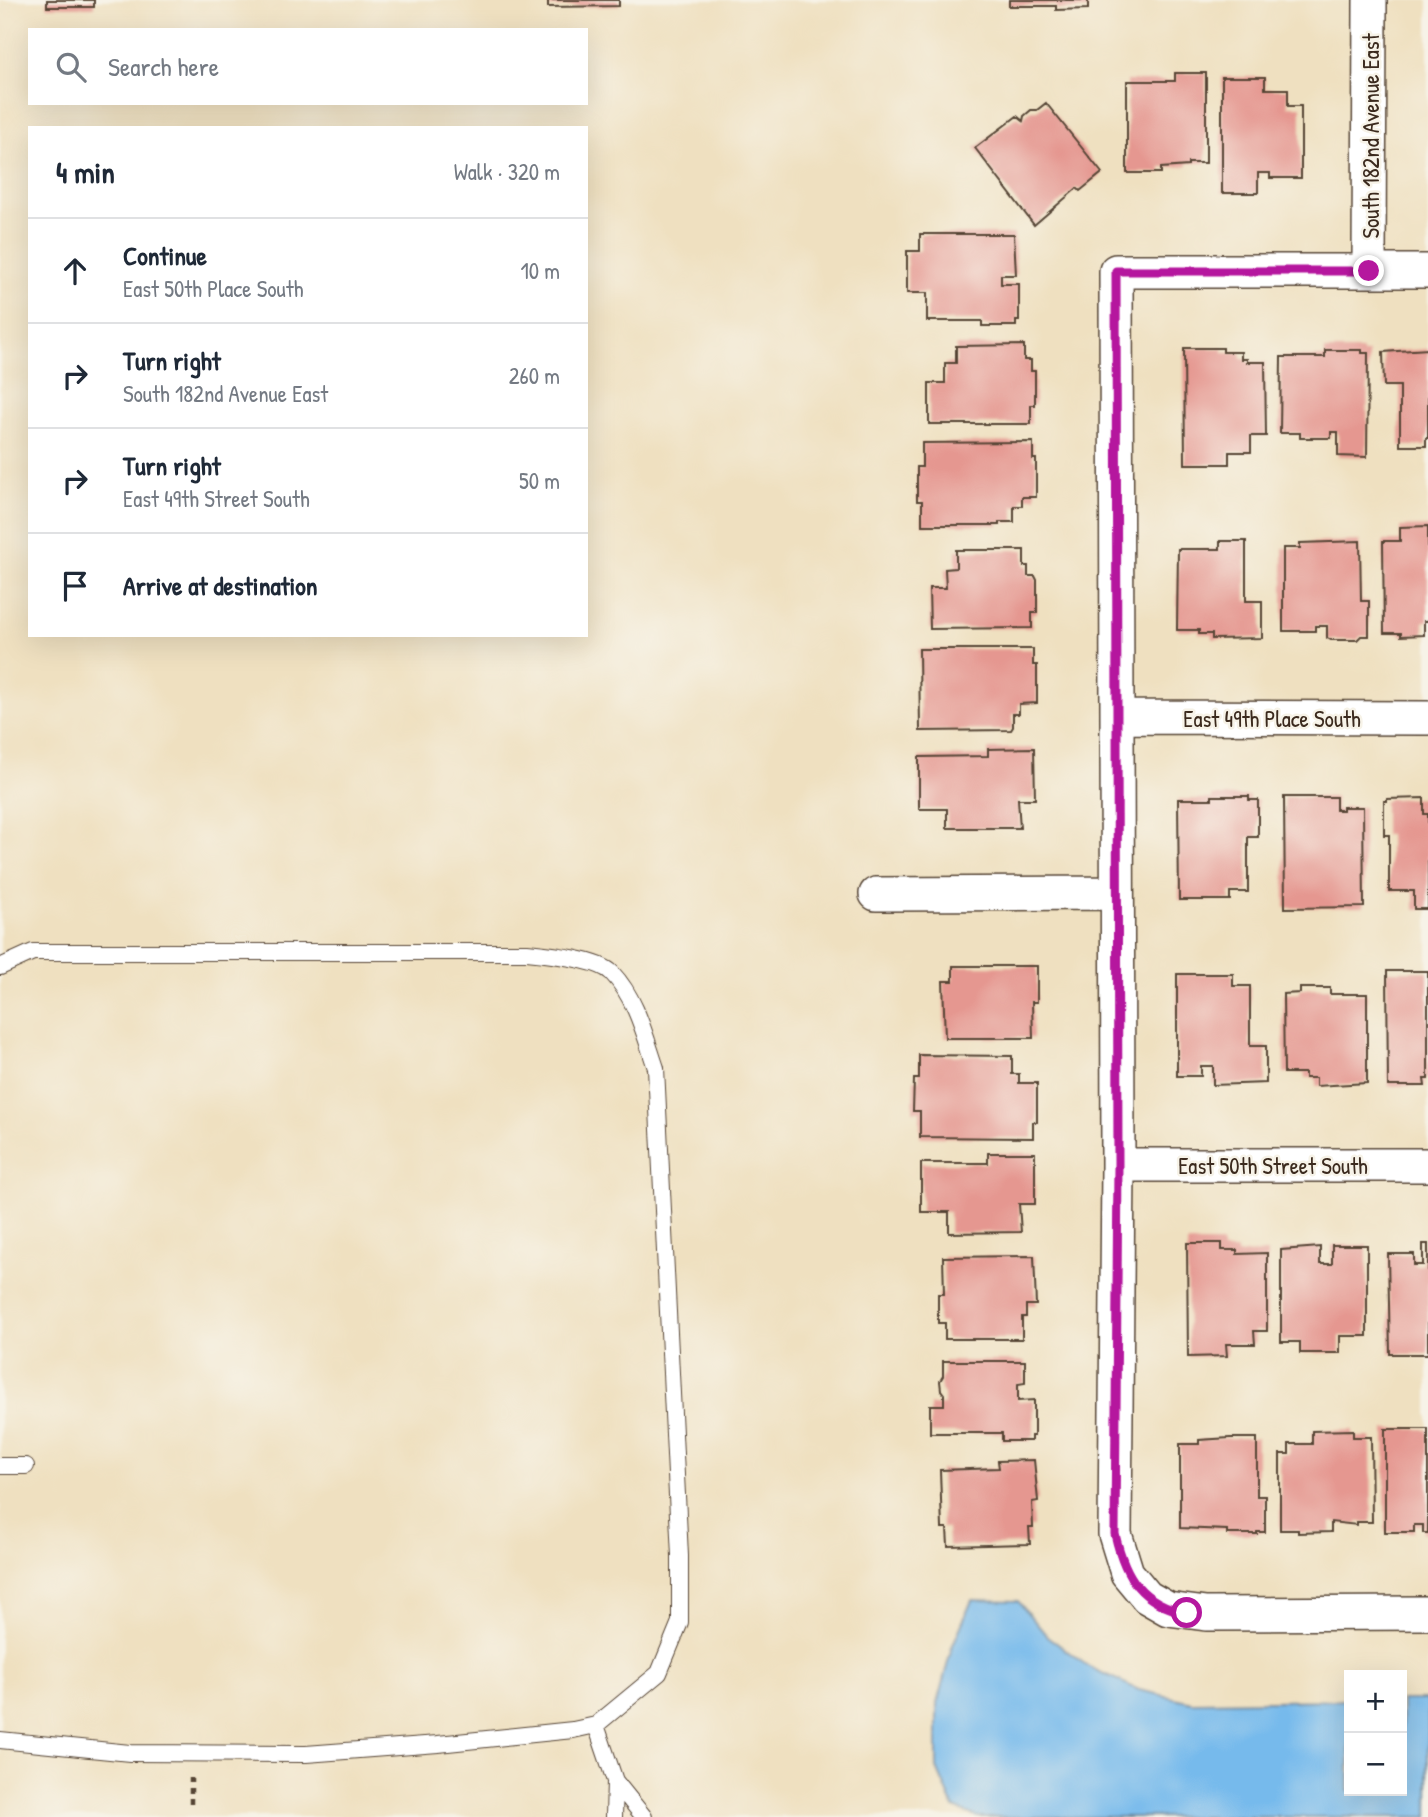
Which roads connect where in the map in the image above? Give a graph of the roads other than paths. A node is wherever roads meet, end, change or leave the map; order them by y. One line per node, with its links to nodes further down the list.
1 (1370, 0): 2 (street, South 182nd Avenue East)
2 (1369, 271): 3 (street); 4 (street)
3 (1428, 271)
4 (1117, 717): 5 (street, East 49th Place South); 6 (street)
5 (1428, 718)
6 (1116, 893): 7 (street); 9 (street)
7 (876, 894)
8 (0, 967): 14 (lane)
9 (1118, 1165): 10 (street, East 50th Street South); 13 (street)
10 (1428, 1165)
11 (0, 1466): 12 (lane)
12 (26, 1466)
13 (1428, 1614)
14 (596, 1724): 15 (lane); 16 (lane)
15 (0, 1740)
16 (615, 1781): 17 (lane); 18 (lane)
17 (614, 1817)
18 (644, 1817)

